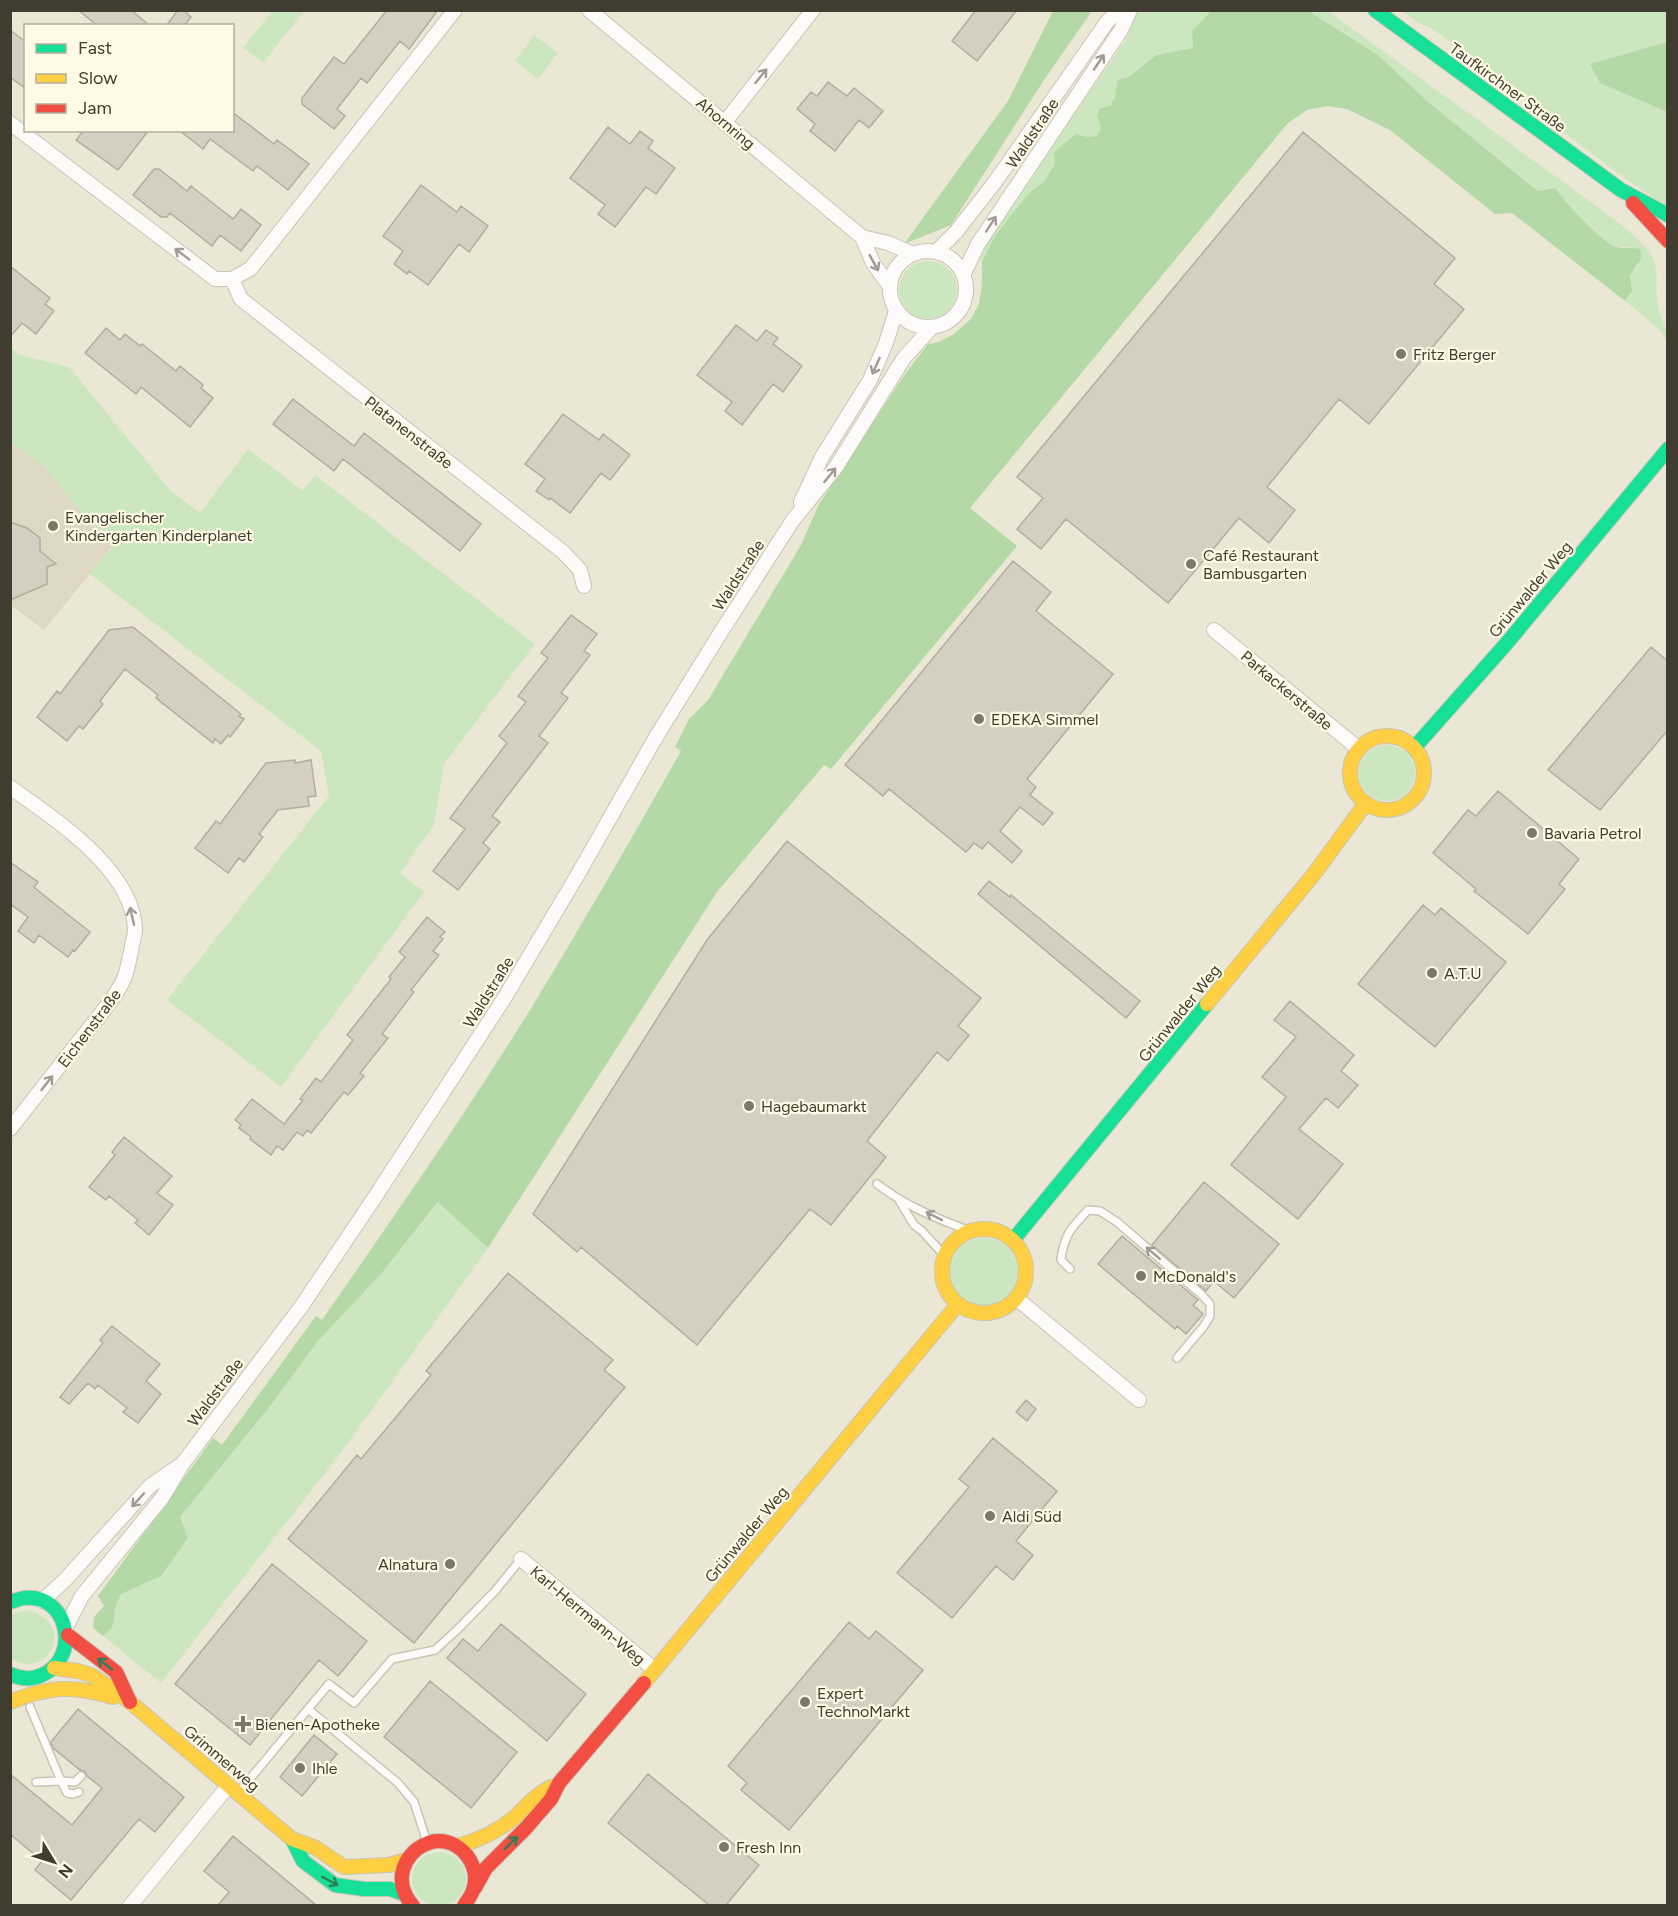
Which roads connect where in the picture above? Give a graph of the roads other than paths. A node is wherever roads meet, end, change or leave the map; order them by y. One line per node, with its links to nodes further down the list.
1 (455, 10): 16 (street)
2 (589, 10): 7 (street, Ahornring)
3 (813, 10): 7 (street, one-way to 3)
4 (1119, 10): 13 (street, Waldstraße)
5 (1130, 10): 15 (street, Waldstraße, one-way to 5)
6 (1375, 10): 9 (main road, Taufkirchner Straße)
7 (725, 122): 11 (street, Ahornring)
8 (10, 123): 16 (street, one-way to 8)
9 (1621, 190): 10 (main road, Taufkirchner Straße); 12 (main road, Taufkirchner Straße)
10 (1668, 215)
11 (862, 237): 14 (street, Ahornring); 17 (street, Ahornring, one-way to 17)
12 (1668, 241)
13 (936, 252): 14 (street); 15 (street)
14 (913, 254): 17 (street)
15 (963, 275): 19 (street, Waldstraße)
16 (232, 279): 22 (street, Platanenstraße)
17 (890, 287): 18 (street)
18 (896, 311): 19 (street); 21 (street, Waldstraße, one-way to 21)
19 (932, 327): 21 (street, Waldstraße, one-way to 19)
20 (1668, 450): 24 (main road, Grünwalder Weg)
21 (793, 520): 39 (street, Waldstraße)
22 (584, 586)
23 (1214, 630): 25 (street, Parkackerstraße)
24 (1414, 748): 25 (main road); 27 (main road)
25 (1359, 749): 27 (main road)
26 (10, 787): 28 (street, Eichenstraße, one-way to 26)
27 (1366, 803): 32 (main road, Grünwalder Weg)
28 (10, 1129)
29 (877, 1184): 30 (lane)
30 (899, 1200): 31 (lane, one-way to 30); 33 (lane)
31 (970, 1231): 32 (main road); 33 (main road)
32 (1013, 1240): 35 (main road)
33 (944, 1255): 36 (main road)
34 (1070, 1269): 37 (lane, one-way to 34)
35 (1016, 1298): 36 (main road); 38 (street)
36 (958, 1304): 45 (main road, Grünwalder Weg)
37 (1177, 1358)
38 (1139, 1400)
39 (183, 1463): 41 (street, Waldstraße, one-way to 41); 43 (street, Waldstraße)
40 (521, 1559): 45 (street, Karl-Herrmann-Weg); 50 (lane)
41 (42, 1601): 42 (main road); 43 (main road)
42 (10, 1602)
43 (67, 1631): 44 (main road, Waldstraße); 48 (main road, Grimmerweg, one-way to 43)
44 (54, 1668): 46 (main road); 48 (main road, Grimmerweg)
45 (655, 1670): 54 (main road, Grünwalder Weg)
46 (13, 1678)
47 (10, 1702): 48 (main road)
48 (130, 1702): 55 (main road, Grimmerweg)
49 (30, 1707): 52 (lane)
50 (308, 1709): 55 (lane); 58 (lane)
51 (81, 1776): 52 (lane)
52 (61, 1781): 53 (lane); 56 (lane)
53 (36, 1782)
54 (559, 1783): 59 (main road, Grünwalder Weg); 61 (main road, Grünwalder Weg, one-way to 54)
55 (234, 1789): 57 (main road, Grimmerweg); 63 (street)
56 (79, 1792)
57 (292, 1839): 60 (main road, Grimmerweg); 62 (main road, Grimmerweg, one-way to 62)
58 (428, 1842): 59 (main road, Grünwalder Weg); 60 (main road)
59 (458, 1845): 61 (main road)
60 (406, 1860): 62 (main road)
61 (475, 1888): 64 (main road, Grünwalder Weg)
62 (409, 1900)
63 (130, 1905)
64 (464, 1905)

